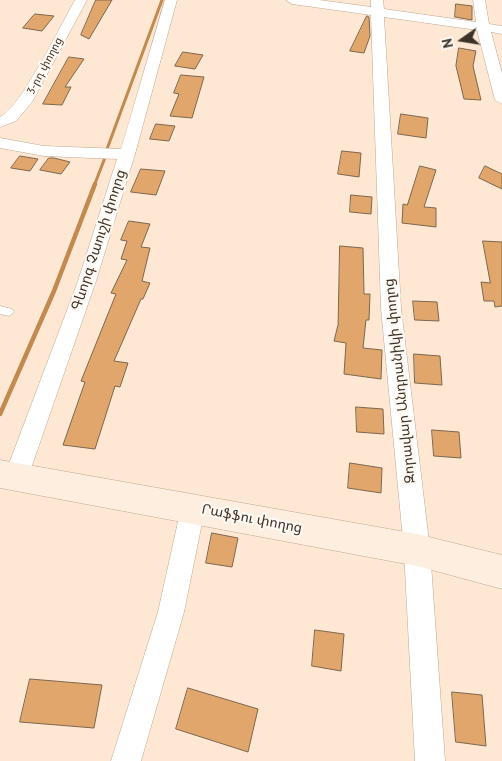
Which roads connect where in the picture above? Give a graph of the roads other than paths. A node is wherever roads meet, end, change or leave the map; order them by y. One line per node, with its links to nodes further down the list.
1 (81, 0): 9 (street, 3-րդ փողոց)
2 (171, 0): 11 (street, Գևորգ Չաուշի փողոց)
3 (292, 0): 5 (street)
4 (479, 0): 6 (street)
5 (377, 6): 6 (street); 14 (street, Զորավար Անդրանիկի փողոց)
6 (483, 27): 7 (street); 8 (street)
7 (502, 30)
8 (502, 100)
9 (0, 122)
10 (0, 143): 11 (street)
11 (127, 154): 12 (street, Գևորգ Չաուշի փողոց)
12 (8, 476): 13 (main road, Րաֆֆու փողոց)
13 (193, 508): 14 (main road, Րաֆֆու փողոց); 16 (street)
14 (417, 550): 15 (main road, Րաֆֆու փողոց); 17 (street, Զորավար Անդրանիկի փողոց)
15 (502, 572)
16 (126, 761)
17 (430, 761)

